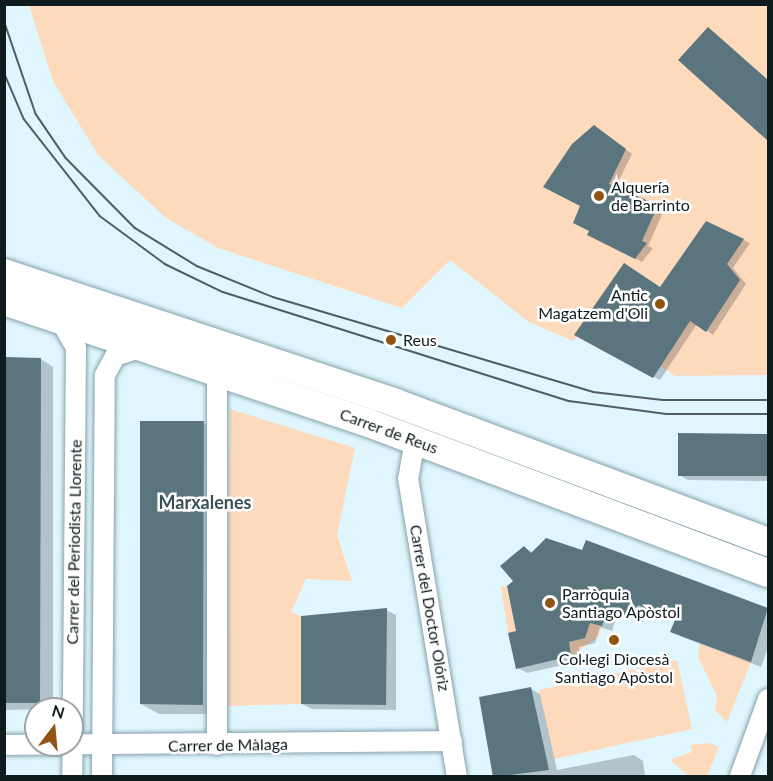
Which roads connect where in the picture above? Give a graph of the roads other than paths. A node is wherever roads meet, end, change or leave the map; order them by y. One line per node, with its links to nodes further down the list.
1 (4, 273): 7 (street, Carrer de Reus)
2 (4, 301): 3 (street, Carrer de Reus)
3 (54, 315): 4 (street, Carrer de Reus); 9 (street, Carrer del Periodista Llorente)
4 (150, 347): 5 (street, Carrer de Reus); 15 (street, Carrer del Periodista Llorente)
5 (217, 370): 6 (street, Carrer de Reus); 16 (street)
6 (415, 440): 8 (street, Carrer de Reus); 11 (street, Carrer del Doctor Olóriz)
7 (768, 542)
8 (768, 573)
9 (72, 697)
10 (768, 699): 21 (street)
11 (452, 741): 16 (street, Carrer de Màlaga); 20 (street, Carrer del Doctor Olóriz)
12 (4, 745): 13 (street, Carrer de Màlaga)
13 (24, 745)
14 (84, 745): 15 (street, Carrer de Màlaga)
15 (102, 745): 16 (street, Carrer de Màlaga); 19 (street, Carrer del Periodista Llorente)
16 (217, 746)
17 (72, 757): 18 (street, Carrer del Periodista Llorente)
18 (72, 777)
19 (102, 777)
20 (457, 777)
21 (740, 777)

